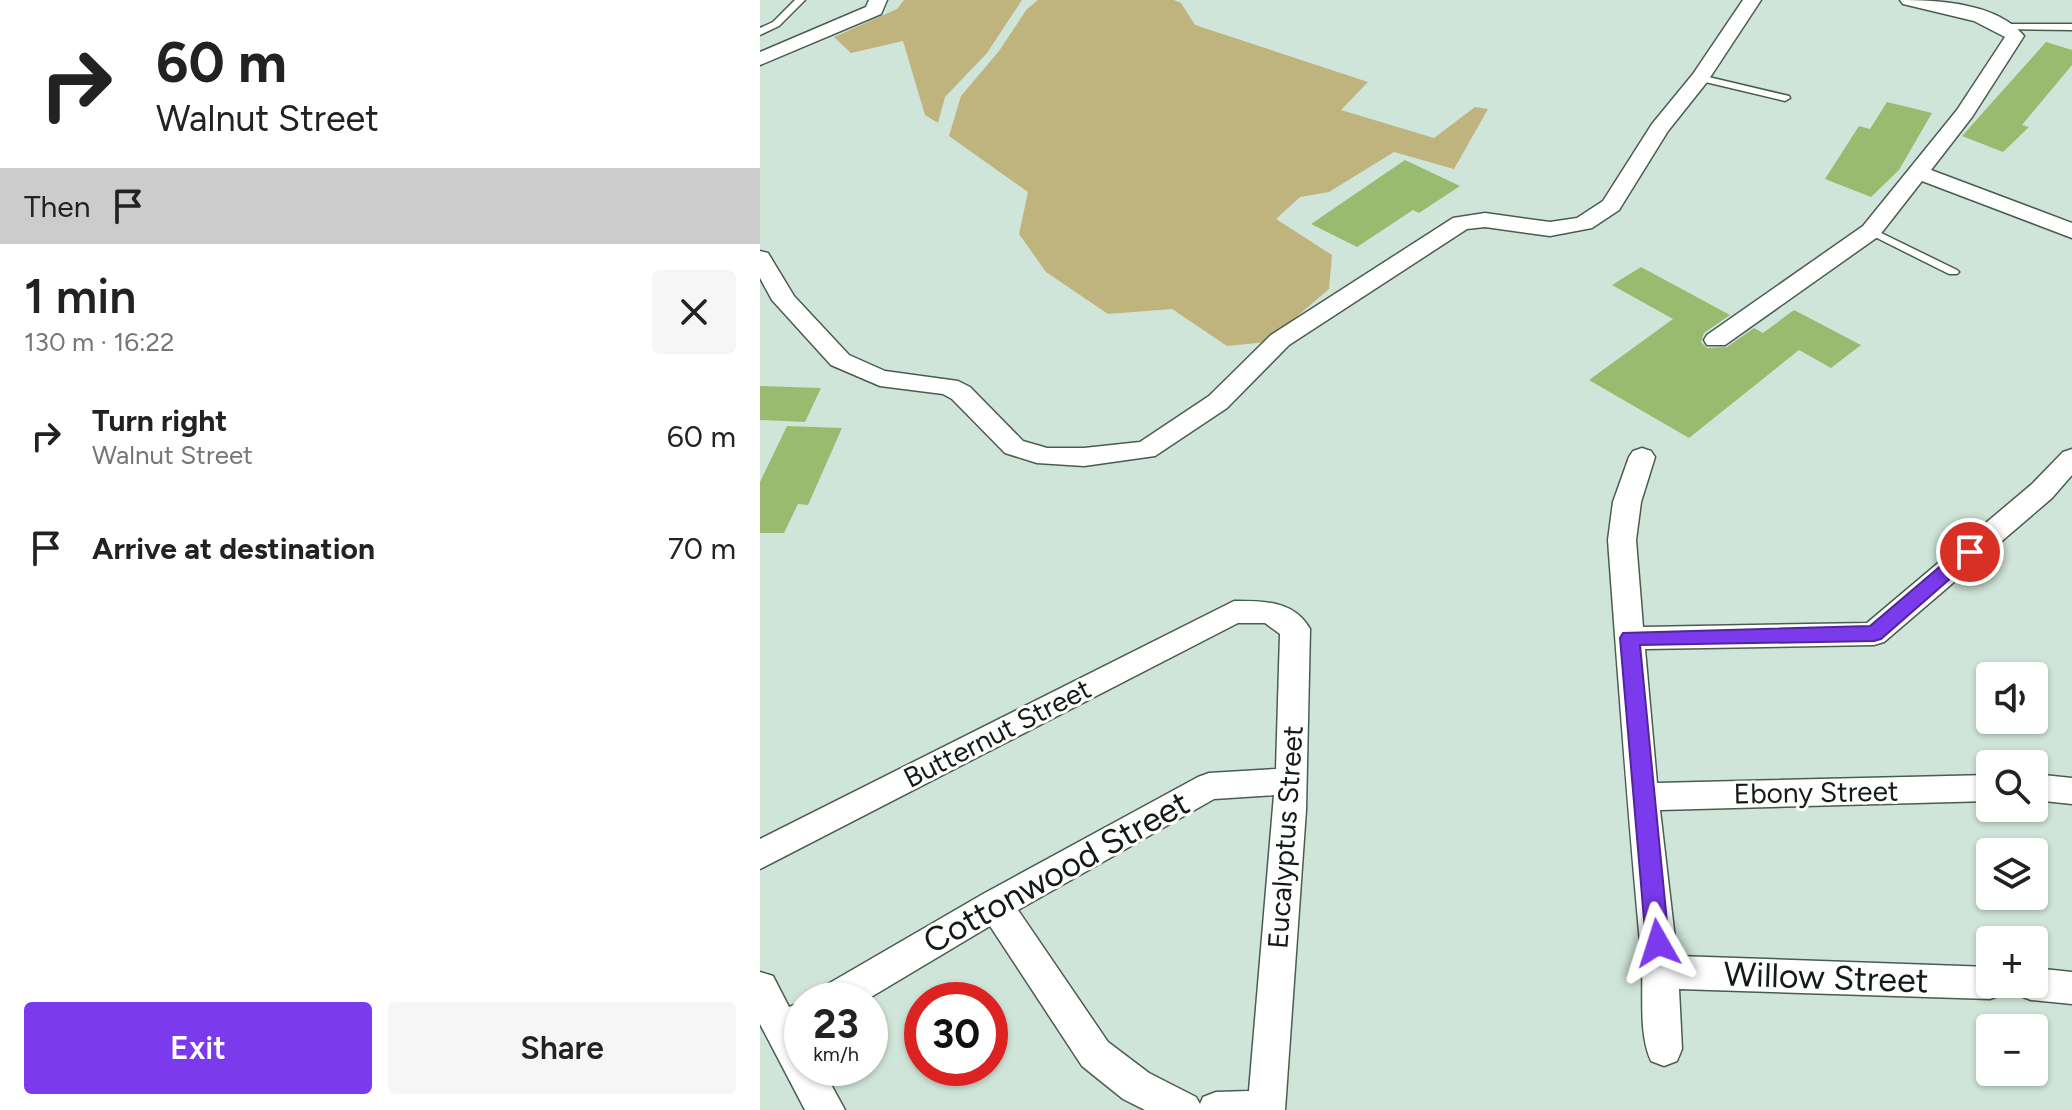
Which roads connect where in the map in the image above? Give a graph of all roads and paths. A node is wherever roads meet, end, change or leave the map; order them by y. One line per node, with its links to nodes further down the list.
1 (800, 0): 7 (lane)
2 (878, 0): 8 (street)
3 (1752, 0): 9 (street)
4 (1909, 0): 5 (street)
5 (2007, 27): 6 (lane); 11 (street)
6 (2072, 27)
7 (760, 32)
8 (760, 59)
9 (1700, 78): 10 (lane); 14 (street)
10 (1785, 98)
11 (1918, 172): 12 (street); 13 (street)
12 (1871, 231): 15 (lane); 16 (street)
13 (2072, 231)
14 (760, 258)
15 (1953, 272)
16 (1716, 340)
17 (1642, 457): 20 (street)
18 (2072, 458): 20 (street)
19 (1234, 612): 21 (street, Eucalyptus Street); 26 (street, Butternut Street)
20 (1630, 638): 25 (street)
21 (1290, 781): 27 (street, Cottonwood Street); 40 (street, Eucalyptus Street)
22 (1976, 788): 25 (street, Ebony Street)
23 (2048, 788): 24 (street)
24 (2072, 791)
25 (1642, 797): 28 (street)
26 (760, 855)
27 (995, 905): 29 (street, Cottonwood Street); 38 (street)
28 (1661, 972): 30 (street, Willow Street); 35 (street)
29 (865, 982)
30 (1976, 983)
31 (2048, 986): 33 (street)
32 (760, 988): 34 (street)
33 (2072, 988)
34 (784, 1016)
35 (1664, 1049)
36 (812, 1086): 37 (street)
37 (826, 1110)
38 (1183, 1110)
39 (1216, 1110): 40 (street)
40 (1266, 1110)

